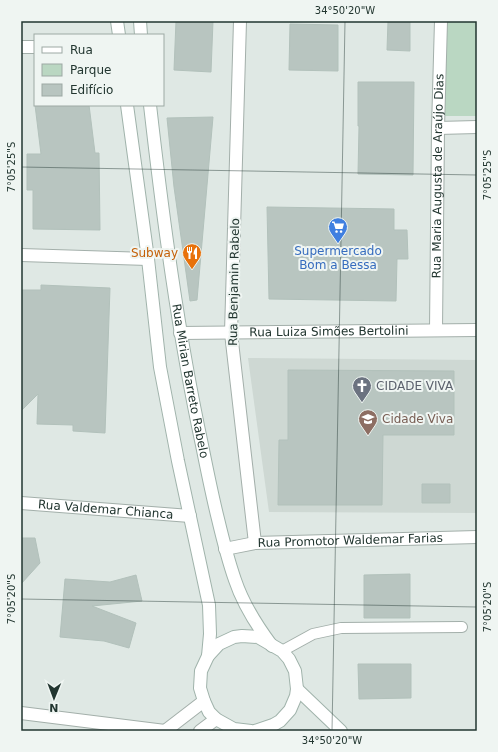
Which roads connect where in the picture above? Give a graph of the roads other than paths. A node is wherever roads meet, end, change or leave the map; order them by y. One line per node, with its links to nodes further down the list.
1 (117, 21): 5 (street)
2 (140, 21): 6 (street)
3 (240, 21): 18 (street, Rua Benjamin Rabelo)
4 (441, 21): 12 (street, Rua Maria Augusta de Araújo Dias)
5 (119, 34)
6 (142, 34)
7 (21, 47): 8 (street)
8 (34, 47)
9 (127, 106): 14 (street, Rua Mirian Barreto Rabelo)
10 (150, 106): 17 (street, Rua Mirian Barreto Rabelo)
11 (477, 127): 12 (street)
12 (438, 128): 15 (street, Rua Maria Augusta de Araújo Dias)
13 (21, 255): 14 (street)
14 (148, 258): 20 (street, Rua Mirian Barreto Rabelo)
15 (436, 330): 16 (street, Rua Luiza Simões Bertolini); 18 (street, Rua Luiza Simões Bertolini)
16 (477, 330)
17 (180, 333): 18 (street, Rua Luiza Simões Bertolini); 23 (street, Rua Mirian Barreto Rabelo)
18 (231, 333): 22 (street, Rua Benjamin Rabelo)
19 (21, 503): 20 (street, Rua Valdemar Chianca)
20 (190, 516): 26 (street, Rua Mirian Barreto Rabelo)
21 (477, 537): 22 (street, Rua Promotor Waldemar Farias)
22 (255, 542): 23 (street, Rua Promotor Waldemar Farias)
23 (225, 549): 25 (street, Rua Mirian Barreto Rabelo)
24 (462, 627): 25 (lane)
25 (277, 648): 26 (street); 27 (street, Rua Mirian Barreto Rabelo)
26 (208, 656): 28 (street)
27 (297, 688): 31 (street); 36 (street)
28 (204, 701): 30 (street); 32 (street)
29 (21, 713): 32 (street)
30 (216, 719): 33 (street); 34 (street)
31 (276, 728): 35 (street)
32 (165, 731)
33 (200, 731)
34 (251, 731)
35 (255, 731)
36 (341, 731)

